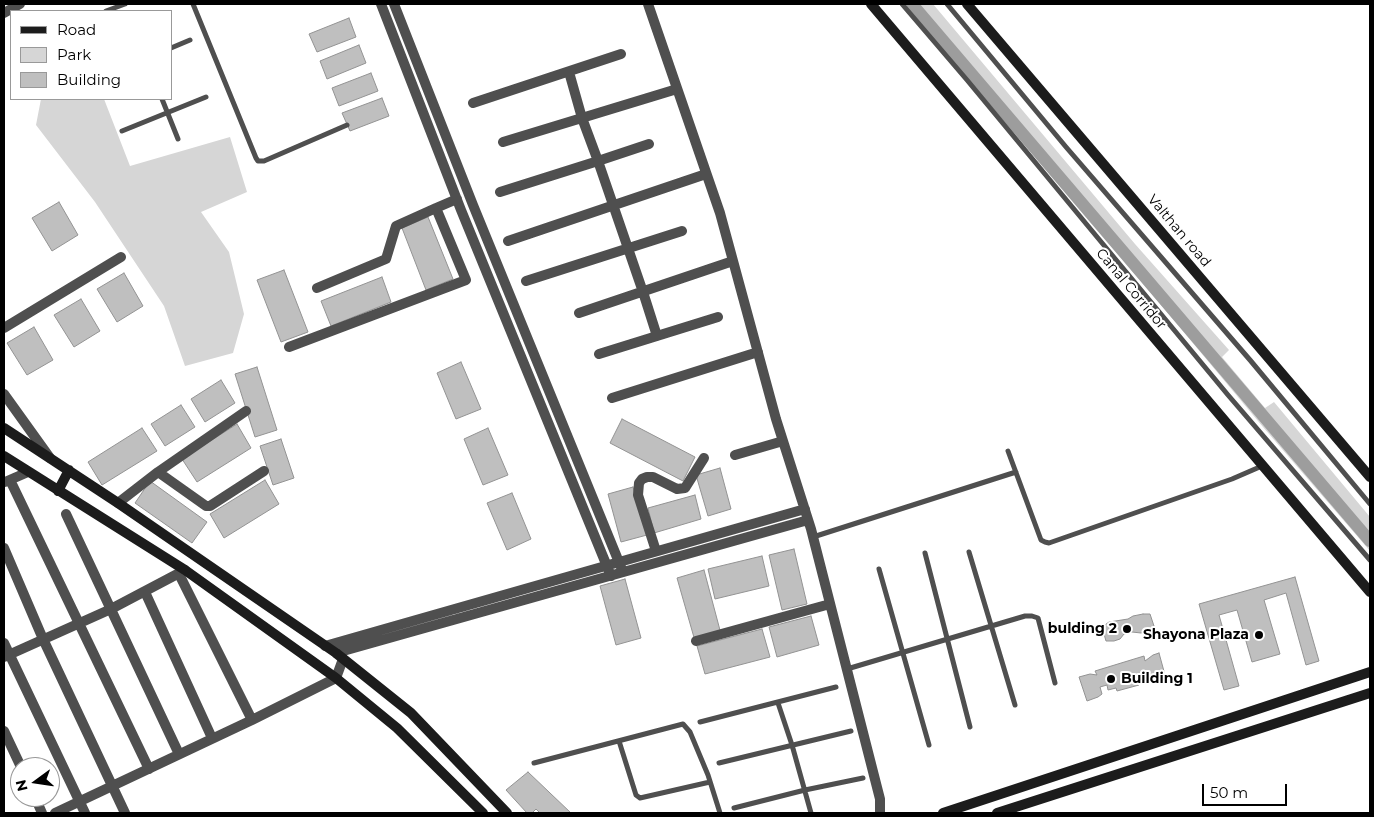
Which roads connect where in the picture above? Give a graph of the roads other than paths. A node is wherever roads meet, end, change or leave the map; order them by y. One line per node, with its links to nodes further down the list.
1 (20, 4): 12 (street)
2 (124, 4): 11 (lane)
3 (193, 4): 23 (lane)
4 (381, 4): 31 (street)
5 (394, 4): 79 (street)
6 (648, 4): 17 (street)
7 (871, 4): 59 (street, Canal Corridor)
8 (902, 4): 78 (lane)
9 (947, 4): 69 (lane)
10 (967, 4): 65 (street, Valthan road)
11 (109, 10)
12 (4, 13)
13 (190, 40): 14 (lane)
14 (172, 48)
15 (621, 54): 16 (street)
16 (569, 72): 20 (street); 22 (street)
17 (677, 89): 22 (street); 29 (street)
18 (206, 98): 21 (lane)
19 (162, 100): 21 (lane)
20 (473, 103)
21 (168, 113): 24 (lane); 25 (lane)
22 (582, 118): 26 (street); 28 (street)
23 (347, 125)
24 (122, 131)
25 (178, 140)
26 (502, 142)
27 (649, 144): 28 (street)
28 (598, 162): 30 (street); 32 (street)
29 (706, 174): 32 (street); 38 (street)
30 (500, 192)
31 (457, 199): 33 (street); 80 (street)
32 (613, 205): 35 (street); 36 (street)
33 (436, 208): 40 (street); 46 (street)
34 (682, 231): 36 (street)
35 (508, 241)
36 (628, 249): 39 (street); 41 (street)
37 (121, 257): 44 (street)
38 (733, 262): 41 (street); 47 (street)
39 (526, 281)
40 (317, 288)
41 (643, 292): 42 (street); 45 (street)
42 (578, 314)
43 (718, 316): 45 (street)
44 (4, 328)
45 (657, 336): 48 (street)
46 (288, 347)
47 (758, 352): 50 (street); 53 (street)
48 (600, 354)
49 (4, 394): 58 (street)
50 (612, 398)
51 (246, 411): 62 (street)
52 (4, 428): 58 (street)
53 (783, 441): 55 (street); 70 (street)
54 (1008, 451): 64 (lane)
55 (735, 455)
56 (4, 456): 61 (street)
57 (704, 458): 75 (street)
58 (52, 460): 60 (street)
59 (1263, 466): 64 (lane); 86 (street, Canal Corridor)
60 (69, 470): 67 (street); 68 (street)
61 (28, 472): 66 (street); 67 (street)
62 (158, 472): 63 (street); 68 (street)
63 (264, 472)
64 (1016, 472): 73 (lane)
65 (1370, 477)
66 (7, 481): 89 (street)
67 (58, 491): 82 (street)
68 (118, 503): 95 (street)
69 (1370, 504)
70 (805, 509): 72 (street); 75 (street)
71 (66, 514): 88 (street)
72 (808, 520): 73 (street); 83 (street)
73 (813, 537): 87 (street)
74 (4, 548): 91 (street)
75 (656, 551): 79 (street)
76 (969, 552): 90 (lane)
77 (925, 553): 92 (lane)
78 (1370, 560)
79 (619, 562): 80 (street); 83 (street)
80 (606, 565): 84 (street); 95 (street)
81 (879, 569): 96 (lane)
82 (182, 572): 85 (street); 101 (street); 107 (street)
83 (623, 572): 84 (street)
84 (611, 576): 98 (street)
85 (145, 592): 88 (street); 112 (street)
86 (1370, 592)
87 (830, 604): 93 (street); 99 (street)
88 (111, 609): 89 (street); 116 (street)
89 (79, 624): 91 (street); 120 (street)
90 (992, 626): 92 (lane); 102 (lane); 106 (lane)
91 (43, 639): 97 (street); 123 (street)
92 (948, 639): 96 (lane); 109 (lane)
93 (696, 641)
94 (4, 643): 97 (street)
95 (325, 646): 98 (street)
96 (903, 652): 99 (lane); 115 (lane)
97 (6, 656): 125 (street)
98 (339, 656): 101 (street); 131 (street)
99 (846, 669): 134 (street)
100 (1370, 672): 135 (street)
101 (336, 678): 107 (street); 130 (street)
102 (1054, 684)
103 (836, 688): 105 (lane)
104 (1370, 693): 136 (street)
105 (778, 703): 108 (lane); 114 (lane)
106 (1015, 705)
107 (252, 720): 112 (street)
108 (700, 722)
109 (970, 727)
110 (4, 731): 117 (street)
111 (851, 731): 114 (lane)
112 (212, 738): 116 (street)
113 (619, 741): 118 (lane); 122 (lane); 122 (lane)
114 (792, 745): 119 (lane); 124 (lane)
115 (929, 745)
116 (179, 754): 120 (street)
117 (16, 757)
118 (534, 763)
119 (720, 763)
120 (149, 769): 123 (street)
121 (863, 778): 124 (lane)
122 (710, 782): 132 (lane)
123 (112, 786): 125 (street); 129 (street)
124 (805, 790): 126 (lane); 133 (lane)
125 (79, 801): 127 (street); 128 (street)
126 (734, 808)
127 (55, 813)
128 (85, 813)
129 (126, 813)
130 (483, 813)
131 (507, 813)
132 (720, 813)
133 (811, 813)
134 (880, 813)
135 (943, 813)
136 (997, 813)

